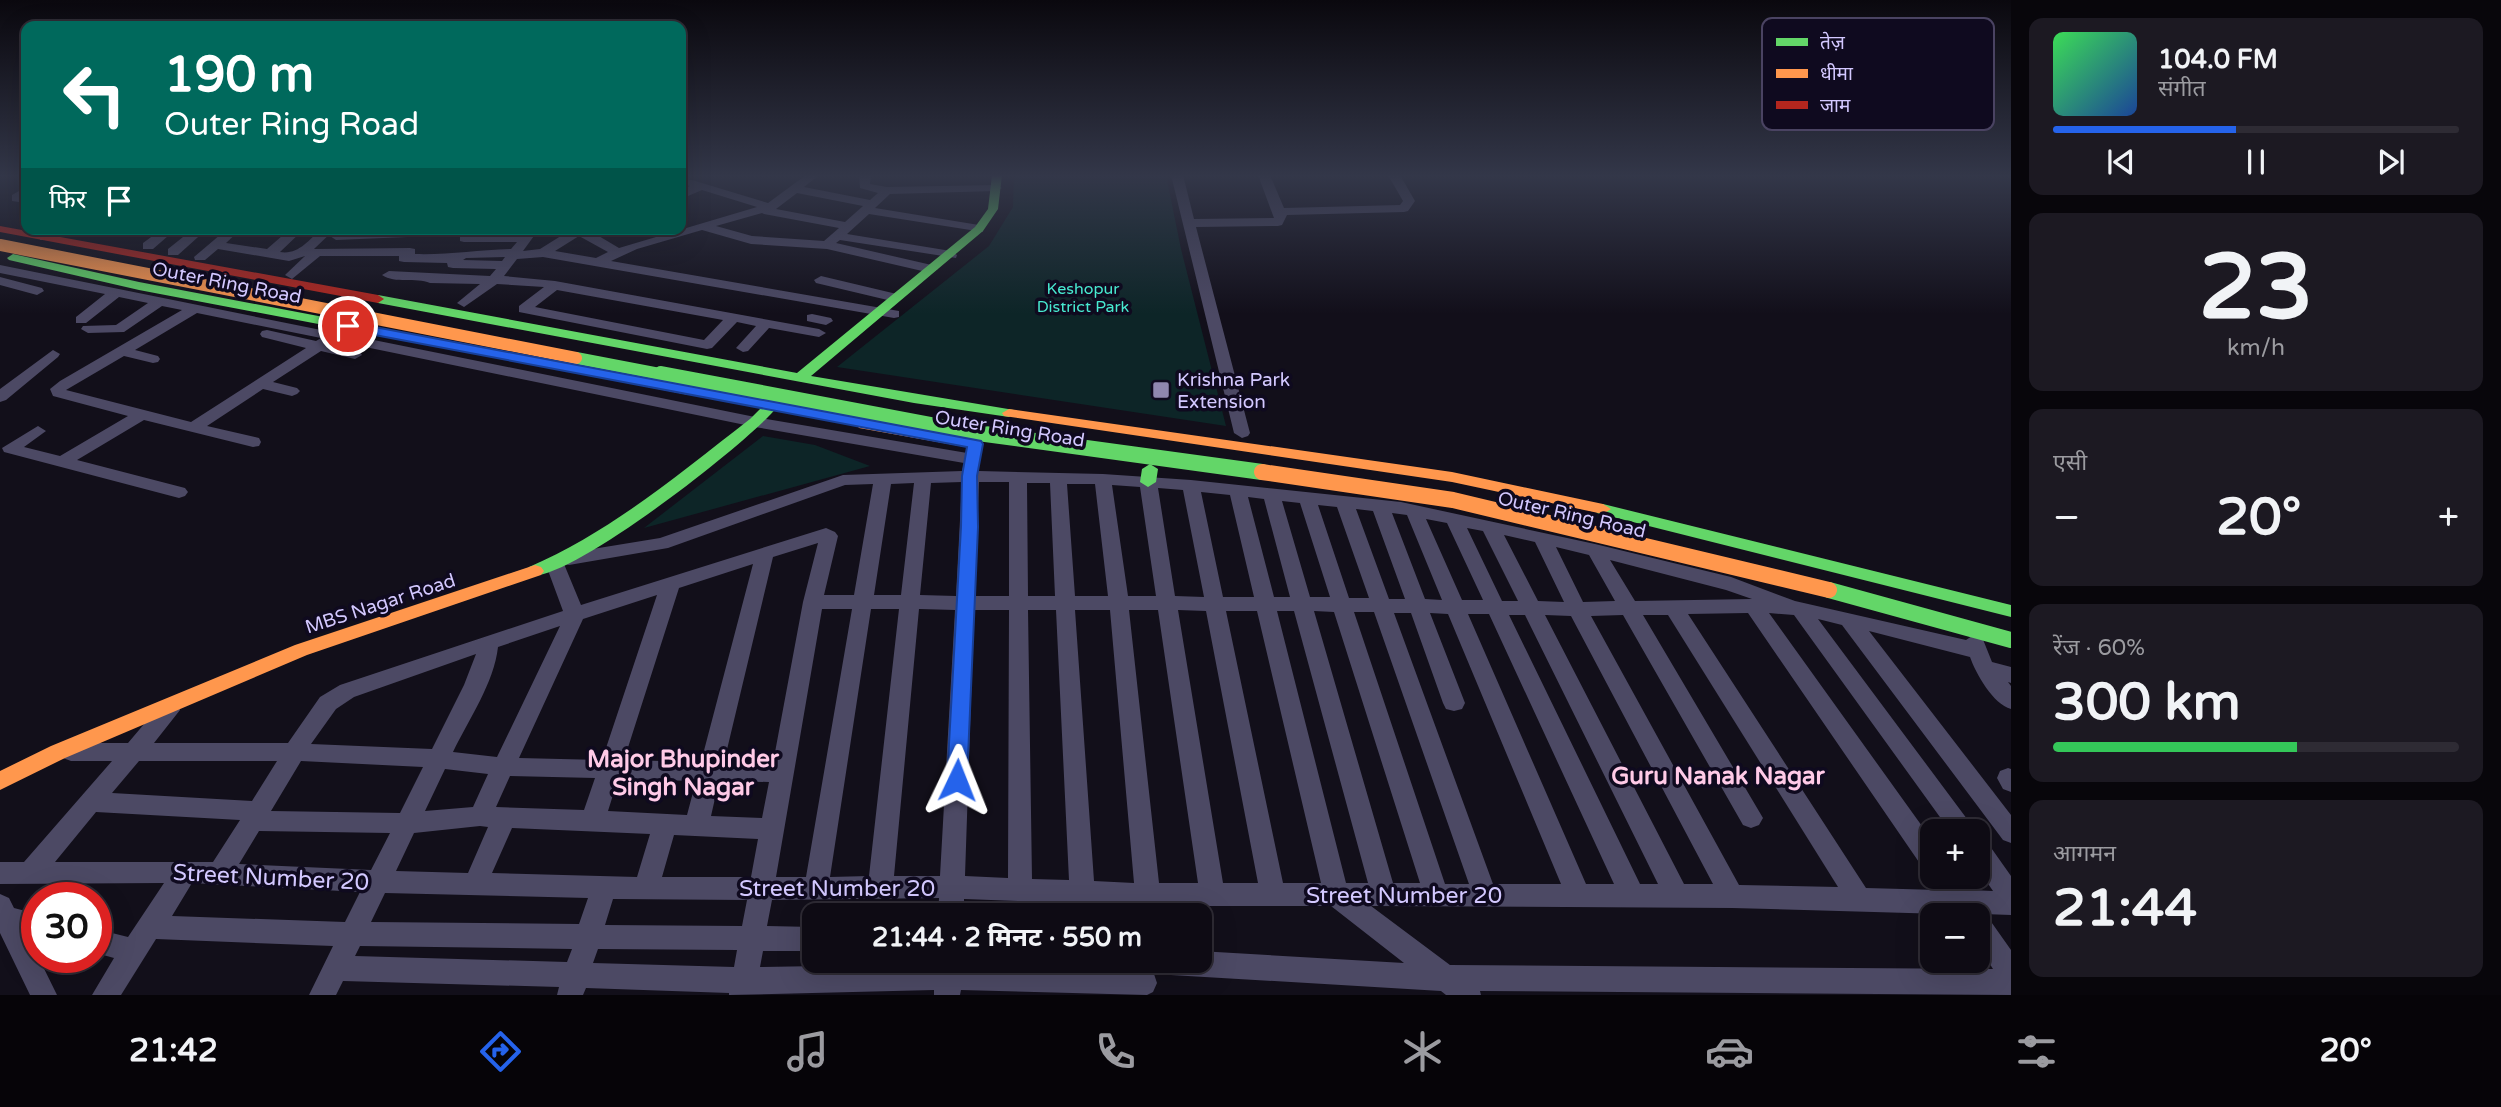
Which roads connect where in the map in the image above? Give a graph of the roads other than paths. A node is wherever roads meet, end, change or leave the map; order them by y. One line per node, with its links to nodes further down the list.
1 (723, 221): 10 (street)
2 (827, 221): 9 (street)
3 (853, 221): 9 (street)
4 (888, 221): 14 (street)
5 (984, 221): 14 (street)
6 (997, 221): 42 (street)
7 (1278, 221): 8 (street)
8 (1190, 223): 85 (street)
9 (848, 226): 31 (street)
10 (705, 227): 12 (street); 31 (street)
11 (0, 229): 13 (street, Outer Ring Road)
12 (686, 231)
13 (21, 232)
14 (975, 233): 42 (street)
15 (0, 235): 140 (street, Outer Ring Road)
16 (98, 235): 35 (street)
17 (162, 235): 35 (street)
18 (194, 235): 37 (street)
19 (228, 235): 33 (street)
20 (291, 235): 39 (street)
21 (330, 235): 39 (street)
22 (332, 235): 36 (street)
23 (425, 235): 40 (street)
24 (514, 235): 30 (street)
25 (529, 235): 43 (street)
26 (572, 235): 38 (street)
27 (586, 235): 44 (street)
28 (669, 235): 44 (street)
29 (54, 236): 34 (street, Outer Ring Road); 45 (street)
30 (464, 238)
31 (832, 241): 42 (street); 47 (street)
32 (0, 245): 141 (street, Outer Ring Road, bridge)
33 (216, 245): 39 (street); 41 (street)
34 (89, 246): 46 (street); 69 (street, Outer Ring Road)
35 (148, 246): 37 (street)
36 (317, 251): 40 (street); 48 (street)
37 (173, 252): 41 (street)
38 (543, 253): 43 (street); 44 (street)
39 (268, 255)
40 (407, 255): 43 (street); 49 (street)
41 (200, 257): 48 (street)
42 (956, 257): 47 (street); 60 (street)
43 (511, 258): 49 (street)
44 (616, 259): 52 (street); 55 (street)
45 (7, 264): 46 (street, Outer Ring Road); 50 (street); 56 (street)
46 (50, 266): 65 (street, Outer Ring Road)
47 (931, 269): 60 (street)
48 (292, 275): 59 (street)
49 (495, 279): 53 (street); 59 (street)
50 (0, 280): 54 (street)
51 (821, 280): 60 (street)
52 (720, 283): 58 (street); 61 (street)
53 (555, 285): 55 (street); 63 (street)
54 (37, 291)
55 (587, 291): 61 (street)
56 (117, 292): 57 (street); 57 (street)
57 (160, 301): 62 (street)
58 (825, 302): 60 (street); 64 (street)
59 (464, 303): 73 (street)
60 (892, 305): 73 (street)
61 (692, 310): 63 (street)
62 (191, 312): 65 (street); 66 (street); 68 (street)
63 (734, 317): 64 (street)
64 (766, 323): 67 (street)
65 (341, 331): 66 (street); 74 (street, Outer Ring Road); 81 (street)
66 (317, 346): 71 (street); 75 (street)
67 (743, 348)
68 (121, 351): 72 (street); 80 (street)
69 (655, 352): 73 (street, Outer Ring Road); 74 (street)
70 (53, 354): 78 (street)
71 (355, 355)
72 (153, 359)
73 (813, 375): 77 (street, Outer Ring Road); 85 (street)
74 (626, 379): 79 (street, Outer Ring Road)
75 (260, 384): 76 (street); 83 (street)
76 (292, 391)
77 (890, 395): 82 (street); 137 (street, Outer Ring Road)
78 (0, 397)
79 (767, 406): 81 (street, MBS Nagar Road); 82 (street, Outer Ring Road)
80 (141, 415): 83 (street); 90 (street)
81 (751, 423): 89 (street); 111 (street, MBS Nagar Road)
82 (867, 426): 89 (street, Outer Ring Road)
83 (194, 428): 86 (street)
84 (38, 431): 90 (street)
85 (1242, 433): 87 (street)
86 (253, 442)
87 (1383, 450)
88 (1409, 454): 103 (street)
89 (972, 459): 91 (street, Outer Ring Road); 92 (street); 93 (street); 118 (street)
90 (62, 462): 99 (street)
91 (1149, 476): 96 (street); 97 (street); 124 (street); 144 (street, Outer Ring Road)
92 (923, 477): 94 (street); 117 (street)
93 (1018, 477): 95 (street); 119 (street)
94 (883, 478): 111 (street); 116 (street)
95 (1058, 478): 96 (street); 120 (street)
96 (1103, 479): 121 (street)
97 (1191, 485): 98 (street); 125 (street)
98 (1238, 490): 100 (street); 122 (street)
99 (178, 492)
100 (1271, 494): 101 (street); 123 (street)
101 (1307, 497): 102 (street); 126 (street)
102 (1344, 501): 104 (street); 127 (street)
103 (1645, 503)
104 (1380, 505): 105 (street); 128 (street)
105 (1414, 511): 106 (street); 129 (street)
106 (1454, 519): 107 (street); 130 (street)
107 (1490, 526): 108 (street); 133 (street)
108 (1542, 537): 109 (street); 134 (street)
109 (1595, 550): 132 (street); 136 (street)
110 (765, 554): 113 (street); 115 (street); 155 (street)
111 (561, 562): 138 (street); 147 (street, MBS Nagar Road)
112 (1893, 565): 114 (street)
113 (670, 585): 138 (street); 154 (street)
114 (2011, 597)
115 (813, 602): 116 (street); 156 (street)
116 (862, 602): 117 (street); 182 (street)
117 (911, 602): 118 (street); 181 (street)
118 (965, 602): 119 (street); 179 (street)
119 (1019, 602): 120 (street); 184 (street)
120 (1067, 603): 121 (street); 185 (street)
121 (1119, 604): 124 (street); 198 (street)
122 (1266, 604): 123 (street); 125 (street); 188 (street)
123 (1303, 604): 126 (street); 189 (street)
124 (1167, 605): 125 (street); 186 (street)
125 (1215, 605): 187 (street)
126 (1343, 606): 127 (street); 190 (street)
127 (1382, 607): 128 (street); 191 (street)
128 (1417, 607): 129 (street); 148 (street)
129 (1453, 607): 130 (street); 192 (street)
130 (1494, 607): 133 (street); 193 (street)
131 (1754, 607): 132 (street); 135 (street); 170 (street)
132 (1796, 608): 139 (street); 163 (street)
133 (1534, 609): 134 (street); 194 (street)
134 (1577, 609): 136 (street); 195 (street)
135 (1674, 609): 136 (street); 197 (street)
136 (1629, 610): 162 (street)
137 (2011, 611)
138 (575, 615): 142 (street); 153 (street)
139 (1849, 620): 144 (street); 169 (street)
140 (2011, 623)
141 (2011, 640)
142 (488, 642): 151 (street); 152 (street)
143 (2011, 651): 144 (street, Outer Ring Road)
144 (1979, 653): 145 (street); 146 (street)
145 (2011, 675)
146 (2011, 701)
147 (175, 702): 149 (street, MBS Nagar Road); 150 (street)
148 (1454, 703)
149 (58, 752): 150 (street); 157 (street, MBS Nagar Road)
150 (131, 752): 151 (street); 158 (street)
151 (295, 752): 152 (street); 159 (street)
152 (438, 759): 153 (street); 165 (street)
153 (505, 767): 154 (street); 160 (street)
154 (609, 770): 155 (street); 164 (street)
155 (710, 770): 156 (street); 167 (street)
156 (781, 773): 168 (street)
157 (0, 781)
158 (90, 802): 159 (street); 172 (street)
159 (255, 816): 165 (street); 175 (street)
160 (480, 816): 161 (street); 165 (street)
161 (505, 816): 164 (street); 177 (street)
162 (1751, 818)
163 (1955, 819)
164 (593, 820): 166 (street)
165 (407, 823): 176 (street)
166 (665, 825): 167 (street); 180 (street)
167 (696, 827): 168 (street)
168 (771, 829): 183 (street)
169 (2011, 833)
170 (1920, 843)
171 (1990, 867): 196 (street)
172 (30, 872): 173 (street, Street Number 20); 174 (street, Street Number 20)
173 (186, 872): 175 (street, Street Number 20); 205 (street)
174 (0, 873)
175 (220, 873): 176 (street, Street Number 20)
176 (377, 882): 177 (street, Street Number 20); 206 (street)
177 (475, 884): 178 (street, Street Number 20)
178 (604, 887): 180 (street, Street Number 20); 207 (street)
179 (953, 887): 181 (street, Street Number 20); 184 (street, Street Number 20); 199 (street)
180 (646, 888): 183 (street, Street Number 20)
181 (880, 888): 182 (street, Street Number 20)
182 (816, 889): 183 (street, Street Number 20)
183 (759, 890): 208 (street)
184 (1020, 890): 185 (street, Street Number 20)
185 (1082, 893): 198 (street, Street Number 20)
186 (1212, 895): 187 (street, Street Number 20); 198 (street, Street Number 20)
187 (1273, 895): 188 (street, Street Number 20)
188 (1336, 895): 189 (street, Street Number 20); 217 (street)
189 (1384, 895): 190 (street, Street Number 20)
190 (1436, 895): 191 (street, Street Number 20)
191 (1485, 895): 192 (street, Street Number 20)
192 (1578, 895): 193 (street, Street Number 20)
193 (1632, 895): 194 (street, Street Number 20)
194 (1678, 896): 195 (street, Street Number 20)
195 (1732, 896): 197 (street, Street Number 20)
196 (2011, 896)
197 (1859, 899): 201 (street, Street Number 20)
198 (1140, 901)
199 (952, 903)
200 (2011, 903): 202 (street, Street Number 20)
201 (1920, 905)
202 (1990, 906)
203 (3, 912): 204 (street); 221 (street)
204 (21, 919)
205 (150, 927): 206 (street); 212 (street)
206 (352, 934): 207 (street); 213 (street)
207 (589, 936): 208 (street); 219 (street)
208 (751, 939): 209 (street); 220 (street)
209 (802, 939)
210 (1990, 941): 214 (street)
211 (112, 945): 212 (street)
212 (134, 951): 222 (street)
213 (335, 968): 219 (street); 223 (street)
214 (2011, 972)
215 (1144, 975): 216 (street); 217 (street)
216 (948, 978): 220 (street)
217 (1446, 978): 218 (street); 224 (street)
218 (2011, 982)
219 (573, 985): 220 (street)
220 (743, 988)
221 (44, 995)
222 (105, 995)
223 (322, 995)
224 (1468, 995)

